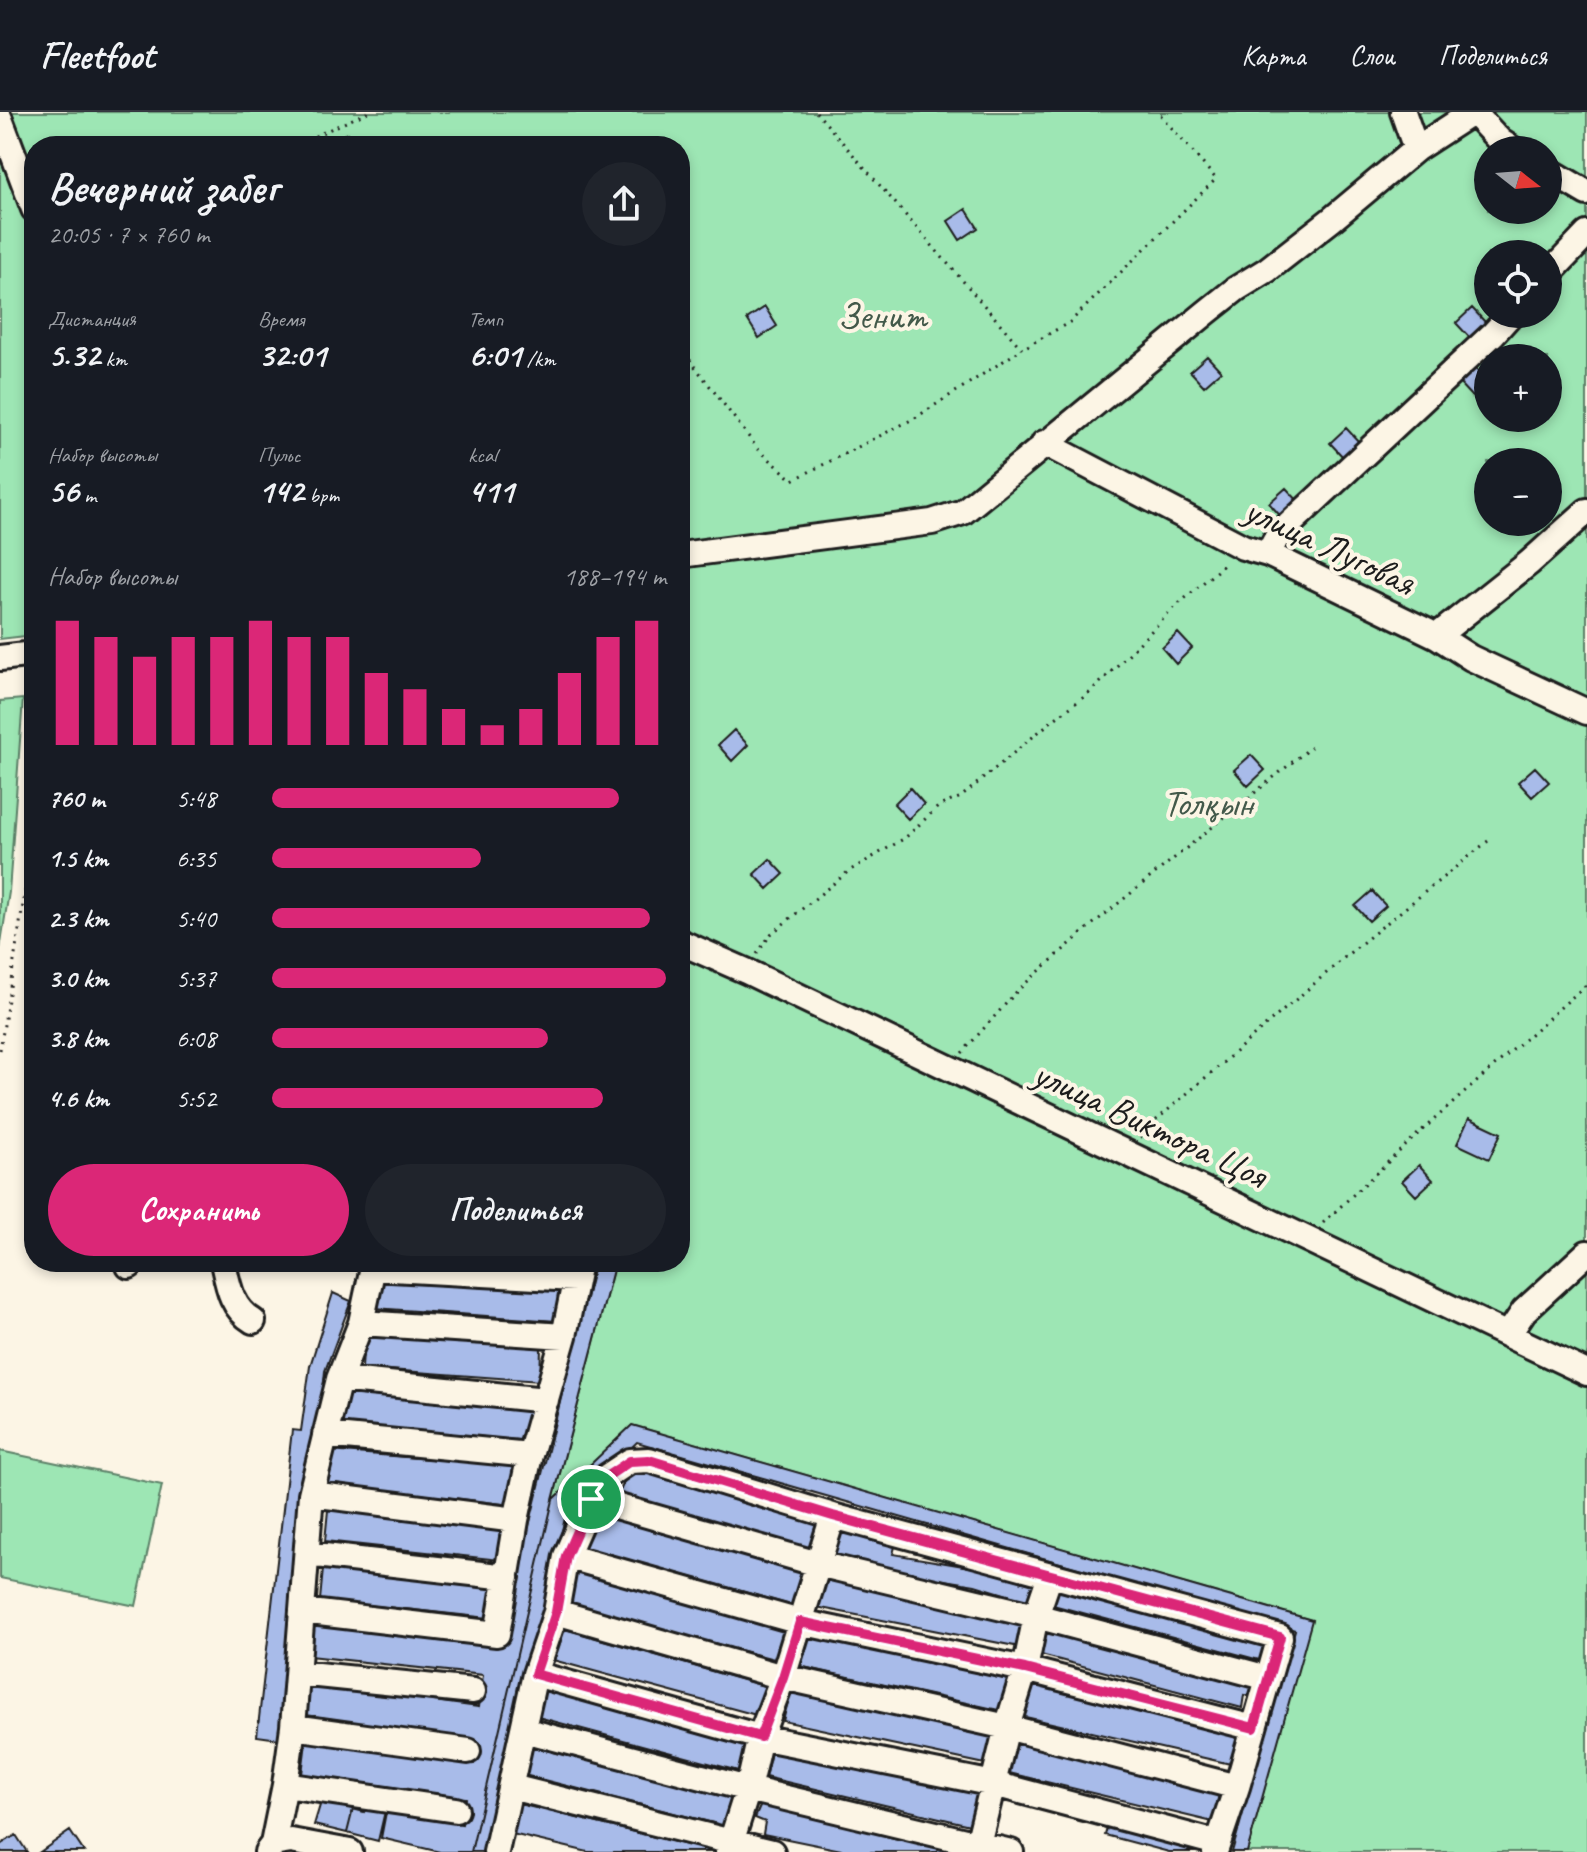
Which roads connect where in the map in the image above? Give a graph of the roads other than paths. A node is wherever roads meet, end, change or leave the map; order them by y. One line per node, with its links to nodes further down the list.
1 (1403, 112): 5 (street)
2 (1473, 112): 4 (street); 5 (street)
3 (0, 119): 7 (street)
4 (1495, 136)
5 (1416, 149): 12 (street)
6 (1562, 178): 8 (street)
7 (24, 183)
8 (1587, 193)
9 (1587, 234): 10 (street)
10 (1562, 260)
11 (1498, 328): 15 (street)
12 (1044, 443): 14 (street); 15 (street, улица Луговая)
13 (1587, 511): 16 (street)
14 (690, 554)
15 (1268, 554): 16 (street, улица Луговая)
16 (1437, 636): 20 (street, улица Луговая)
17 (24, 655): 18 (street)
18 (2, 658): 19 (street)
19 (24, 666)
20 (1587, 712)
21 (690, 946): 28 (street, улица Виктора Цоя)
22 (1587, 1253): 28 (street)
23 (225, 1272): 26 (street)
24 (372, 1272): 27 (street)
25 (577, 1272): 29 (street)
26 (253, 1321)
27 (361, 1323): 29 (street); 31 (street)
28 (1508, 1335): 30 (street, улица Виктора Цоя)
29 (564, 1336): 32 (street)
30 (1587, 1373)
31 (339, 1379): 32 (street); 33 (street)
32 (546, 1400): 34 (street)
33 (325, 1435): 34 (street); 35 (street)
34 (530, 1455): 38 (street)
35 (311, 1494): 38 (street); 39 (street)
36 (591, 1499): 37 (street); 40 (street); 41 (street)
37 (833, 1516): 41 (street); 42 (street)
38 (516, 1520): 43 (street)
39 (307, 1554): 43 (street); 44 (street)
40 (566, 1556): 45 (street); 47 (street)
41 (818, 1564): 46 (street); 47 (street)
42 (1050, 1575): 46 (street); 52 (street)
43 (507, 1577): 44 (street)
44 (302, 1611): 49 (street)
45 (556, 1612): 50 (street); 51 (street)
46 (1036, 1616): 48 (street); 52 (street)
47 (800, 1622): 48 (street); 51 (street)
48 (1025, 1669): 55 (street); 56 (street)
49 (298, 1673): 53 (street); 54 (street)
50 (535, 1674): 57 (street); 58 (street)
51 (783, 1677): 55 (street); 58 (street)
52 (1268, 1678): 56 (street)
53 (473, 1691)
54 (293, 1727): 59 (street); 61 (street)
55 (1007, 1727): 60 (street); 63 (street)
56 (1254, 1728): 63 (street)
57 (524, 1730): 62 (street); 64 (street)
58 (760, 1737): 60 (street); 64 (street)
59 (468, 1751)
60 (994, 1784): 67 (street); 69 (street)
61 (285, 1785): 65 (street); 68 (street)
62 (511, 1787): 66 (street); 70 (street)
63 (1237, 1787): 67 (street)
64 (748, 1789): 66 (street); 69 (street)
65 (456, 1810)
66 (730, 1847): 72 (street)
67 (1216, 1847)
68 (270, 1848): 71 (street)
69 (978, 1848): 73 (street)
70 (504, 1850)
71 (350, 1852)
72 (772, 1852)
73 (1011, 1852)

